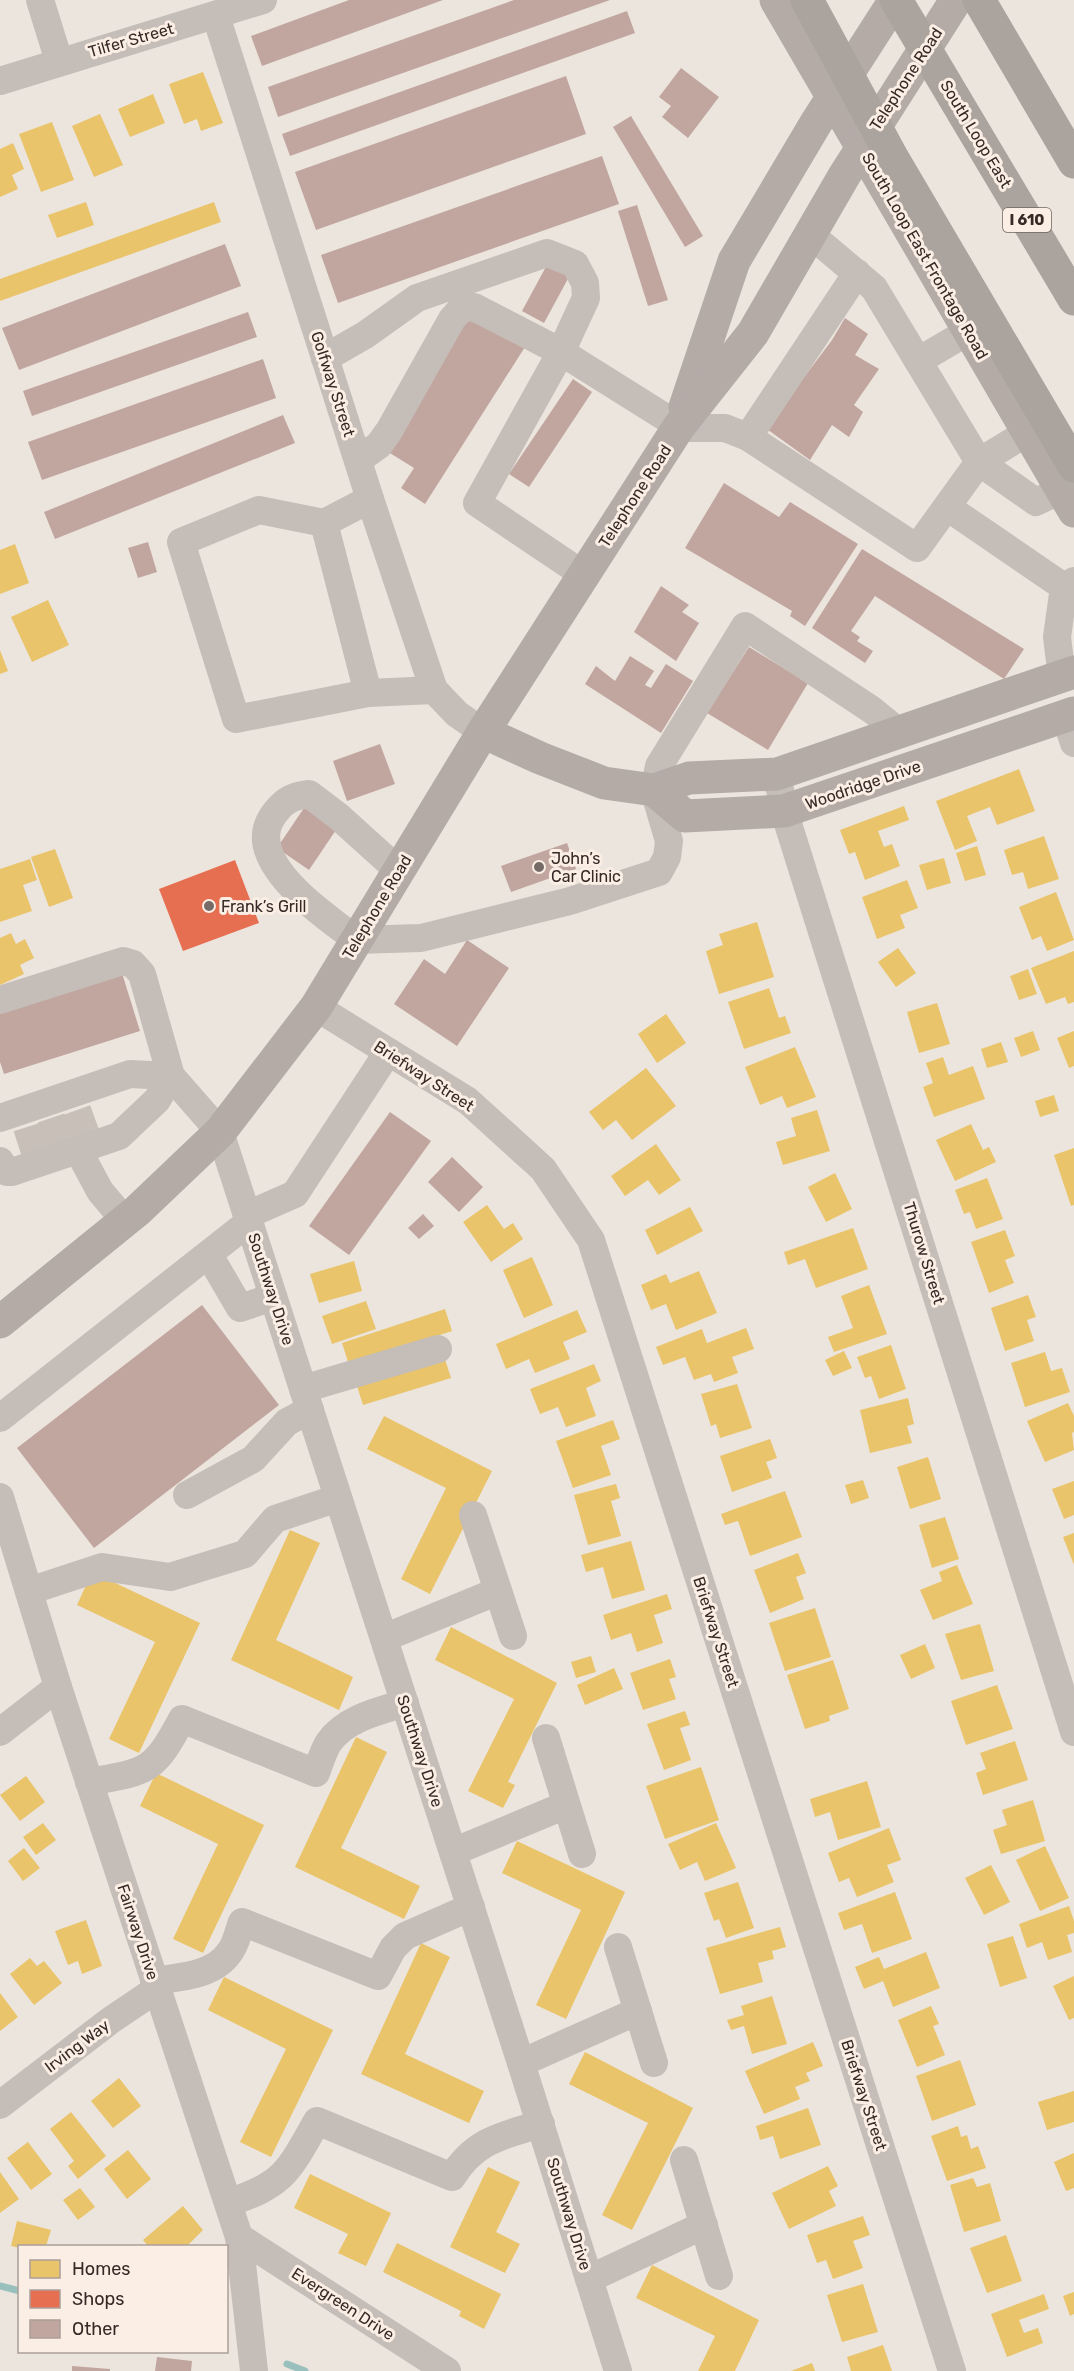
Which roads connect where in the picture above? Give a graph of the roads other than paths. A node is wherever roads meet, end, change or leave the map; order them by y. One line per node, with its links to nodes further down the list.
1 (40, 0): 9 (street)
2 (263, 0): 8 (street, Tilfer Street)
3 (776, 0): 12 (main road, South Loop East Frontage Road)
4 (807, 0): 28 (highway)
5 (896, 0): 12 (main road, Telephone Road); 18 (highway, South Loop East / I 610)
6 (956, 0): 14 (main road, Telephone Road)
7 (979, 0): 10 (highway)
8 (216, 16): 9 (street, Tilfer Street); 21 (street, Golfway Street)
9 (59, 61): 11 (street, Tilfer Street)
10 (1019, 68): 13 (highway); 15 (highway)
11 (0, 81)
12 (832, 98): 14 (main road, South Loop East Frontage Road); 23 (main road, Telephone Road)
13 (1074, 137)
14 (862, 147): 16 (main road, Telephone Road); 19 (main road, South Loop East Frontage Road)
15 (1074, 162)
16 (811, 235): 17 (street); 23 (main road, Telephone Road)
17 (857, 273): 22 (street); 25 (street)
18 (1074, 299)
19 (969, 332): 22 (street); 24 (main road, South Loop East Frontage Road)
20 (561, 351): 21 (street); 23 (street); 26 (street); 32 (street)
21 (325, 358): 26 (street, Golfway Street)
22 (918, 361): 27 (street)
23 (679, 427): 25 (street); 32 (main road, Telephone Road)
24 (1028, 432): 27 (street); 28 (main road, South Loop East Frontage Road)
25 (748, 437): 30 (street)
26 (358, 460): 29 (street, Golfway Street)
27 (979, 462): 28 (street); 30 (street)
28 (1070, 489)
29 (370, 499): 31 (street); 35 (street, Golfway Street)
30 (947, 507): 33 (street)
31 (324, 523): 36 (street); 36 (street)
32 (584, 575): 38 (main road, Telephone Road)
33 (1069, 584): 34 (street)
34 (1068, 674): 39 (main road)
35 (434, 690): 36 (street); 38 (street, Golfway Street)
36 (368, 693)
37 (1071, 724): 42 (main road, Woodridge Drive)
38 (483, 732): 41 (main road); 43 (main road, Telephone Road)
39 (899, 732): 40 (main road); 41 (street)
40 (777, 774): 41 (main road); 42 (street, Thurow Street)
41 (654, 790): 42 (main road, Woodridge Drive); 44 (street)
42 (784, 811): 71 (street, Thurow Street)
43 (399, 871): 44 (main road, Telephone Road); 44 (street)
44 (356, 940): 46 (main road, Telephone Road)
45 (0, 1000): 48 (street)
46 (316, 1008): 47 (street, Briefway Street); 50 (main road, Telephone Road)
47 (388, 1052): 52 (street); 94 (street, Briefway Street)
48 (171, 1076): 49 (street); 49 (street); 50 (street)
49 (53, 1131): 51 (street); 53 (street)
50 (220, 1132): 52 (street, Southway Drive); 53 (main road, Telephone Road)
51 (0, 1161)
52 (248, 1219): 54 (street); 55 (street, Southway Drive)
53 (125, 1221): 56 (main road, Telephone Road)
54 (209, 1255): 55 (street); 59 (street)
55 (273, 1297): 58 (street, Southway Drive)
56 (0, 1322)
57 (438, 1349): 58 (street)
58 (307, 1399): 60 (street); 62 (street, Southway Drive)
59 (0, 1418)
60 (187, 1495)
61 (0, 1497): 64 (street, Fairway Drive)
62 (338, 1498): 64 (street); 67 (street, Southway Drive)
63 (473, 1515): 65 (street)
64 (28, 1591): 68 (street, Fairway Drive)
65 (498, 1591): 66 (street); 67 (street)
66 (513, 1636)
67 (384, 1638): 69 (street, Southway Drive)
68 (58, 1687): 70 (street); 73 (street, Fairway Drive)
69 (405, 1703): 73 (street); 75 (street, Southway Drive)
70 (0, 1732)
71 (1074, 1732)
72 (546, 1738): 74 (street)
73 (89, 1782): 79 (street, Fairway Drive)
74 (566, 1804): 75 (street); 76 (street)
75 (453, 1852): 77 (street, Southway Drive)
76 (582, 1854)
77 (471, 1907): 79 (street); 81 (street, Southway Drive)
78 (618, 1947): 80 (street)
79 (155, 1985): 83 (street, Irving Way); 86 (street, Fairway Drive)
80 (638, 2011): 81 (street); 82 (street)
81 (522, 2063): 84 (street, Southway Drive)
82 (654, 2063)
83 (0, 2105)
84 (541, 2124): 86 (street); 90 (street, Southway Drive)
85 (684, 2160): 87 (street)
86 (228, 2204): 88 (street, Fairway Drive)
87 (704, 2225): 89 (street); 90 (street)
88 (239, 2237): 91 (street, Fairway Drive); 92 (street, Evergreen Drive)
89 (719, 2276)
90 (590, 2279): 93 (street, Southway Drive)
91 (254, 2371)
92 (447, 2371)
93 (618, 2371)
94 (952, 2371)

